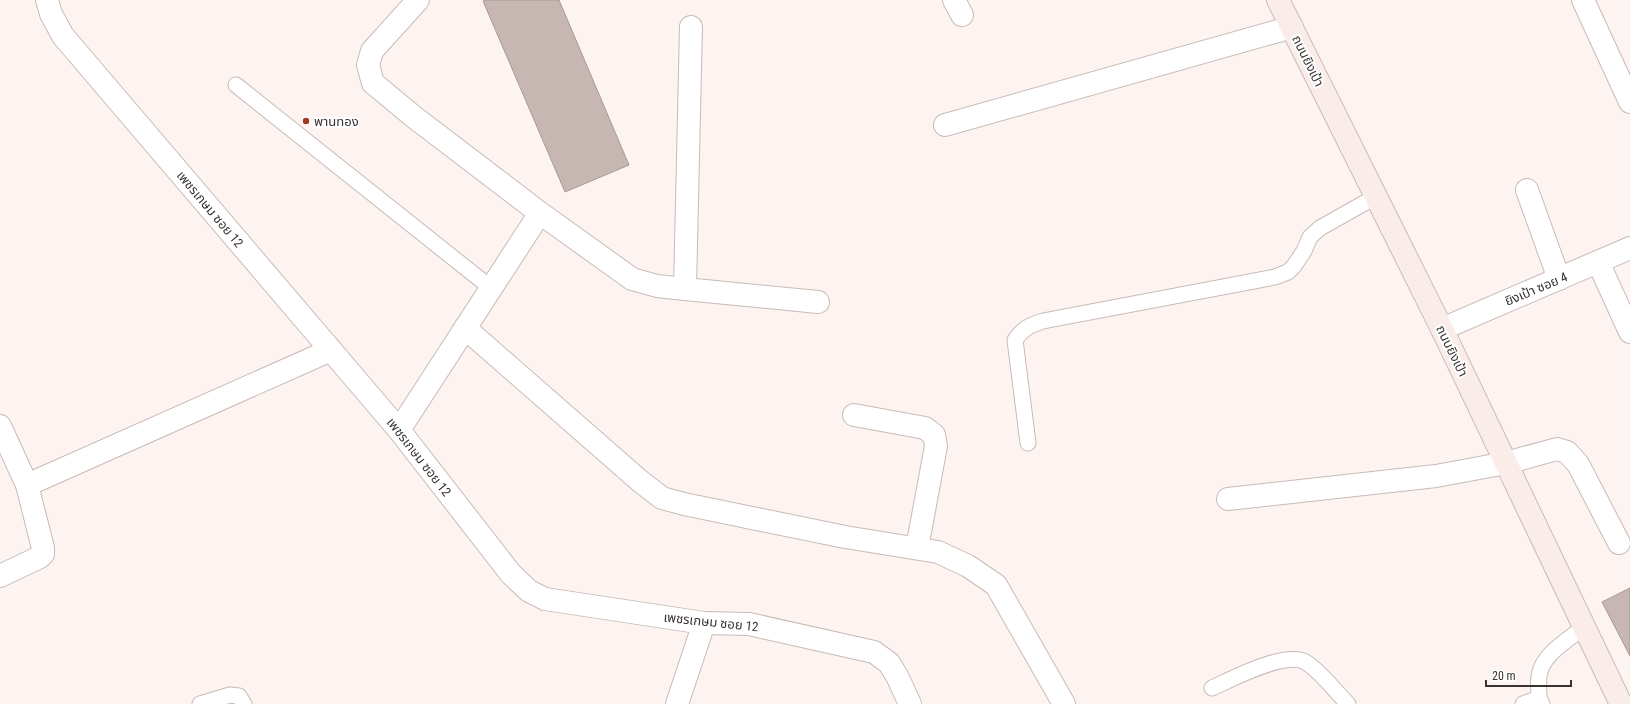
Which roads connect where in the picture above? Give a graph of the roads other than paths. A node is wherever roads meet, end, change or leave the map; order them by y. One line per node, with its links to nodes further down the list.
1 (47, 0): 22 (street, เพชรเกษม ซอย 12)
2 (418, 0): 12 (street)
3 (1278, 0): 6 (main road, ถนนยิงเป้า)
4 (1583, 0): 8 (street)
5 (691, 27): 17 (street)
6 (1292, 27): 9 (street); 11 (main road, ถนนยิงเป้า)
7 (236, 85): 16 (lane)
8 (1630, 102)
9 (945, 125)
10 (1527, 190): 15 (street)
11 (1375, 196): 20 (main road, ถนนยิงเป้า); 26 (lane)
12 (540, 213): 16 (street); 17 (street)
13 (1630, 248): 14 (street, ยิงเป้า ซอย 4)
14 (1598, 262): 15 (street, ยิงเป้า ซอย 4); 21 (street)
15 (1559, 279): 20 (street, ยิงเป้า ซอย 4)
16 (491, 288): 19 (street)
17 (685, 288): 18 (street)
18 (818, 302)
19 (465, 328): 25 (street); 31 (street)
20 (1442, 329): 27 (main road, ถนนยิงเป้า)
21 (1630, 332)
22 (331, 350): 25 (street, เพชรเกษม ซอย 12); 28 (street)
23 (854, 415): 31 (street)
24 (0, 426): 28 (street)
25 (399, 430): 33 (street, เพชรเกษม ซอย 12)
26 (1028, 443)
27 (1506, 463): 29 (street); 30 (street); 34 (main road, ถนนยิงเป้า)
28 (27, 485): 32 (street)
29 (1228, 499)
30 (1618, 543)
31 (917, 548): 41 (street)
32 (0, 576)
33 (704, 623): 39 (street); 40 (street, เพชรเกษม ซอย 12)
34 (1584, 627): 36 (lane); 44 (main road, ถนนยิงเป้า)
35 (1212, 688): 42 (lane)
36 (1540, 701): 43 (lane)
37 (200, 704): 38 (lane)
38 (244, 704)
39 (677, 704)
40 (910, 704)
41 (1064, 704)
42 (1348, 704)
43 (1523, 704)
44 (1621, 704)

